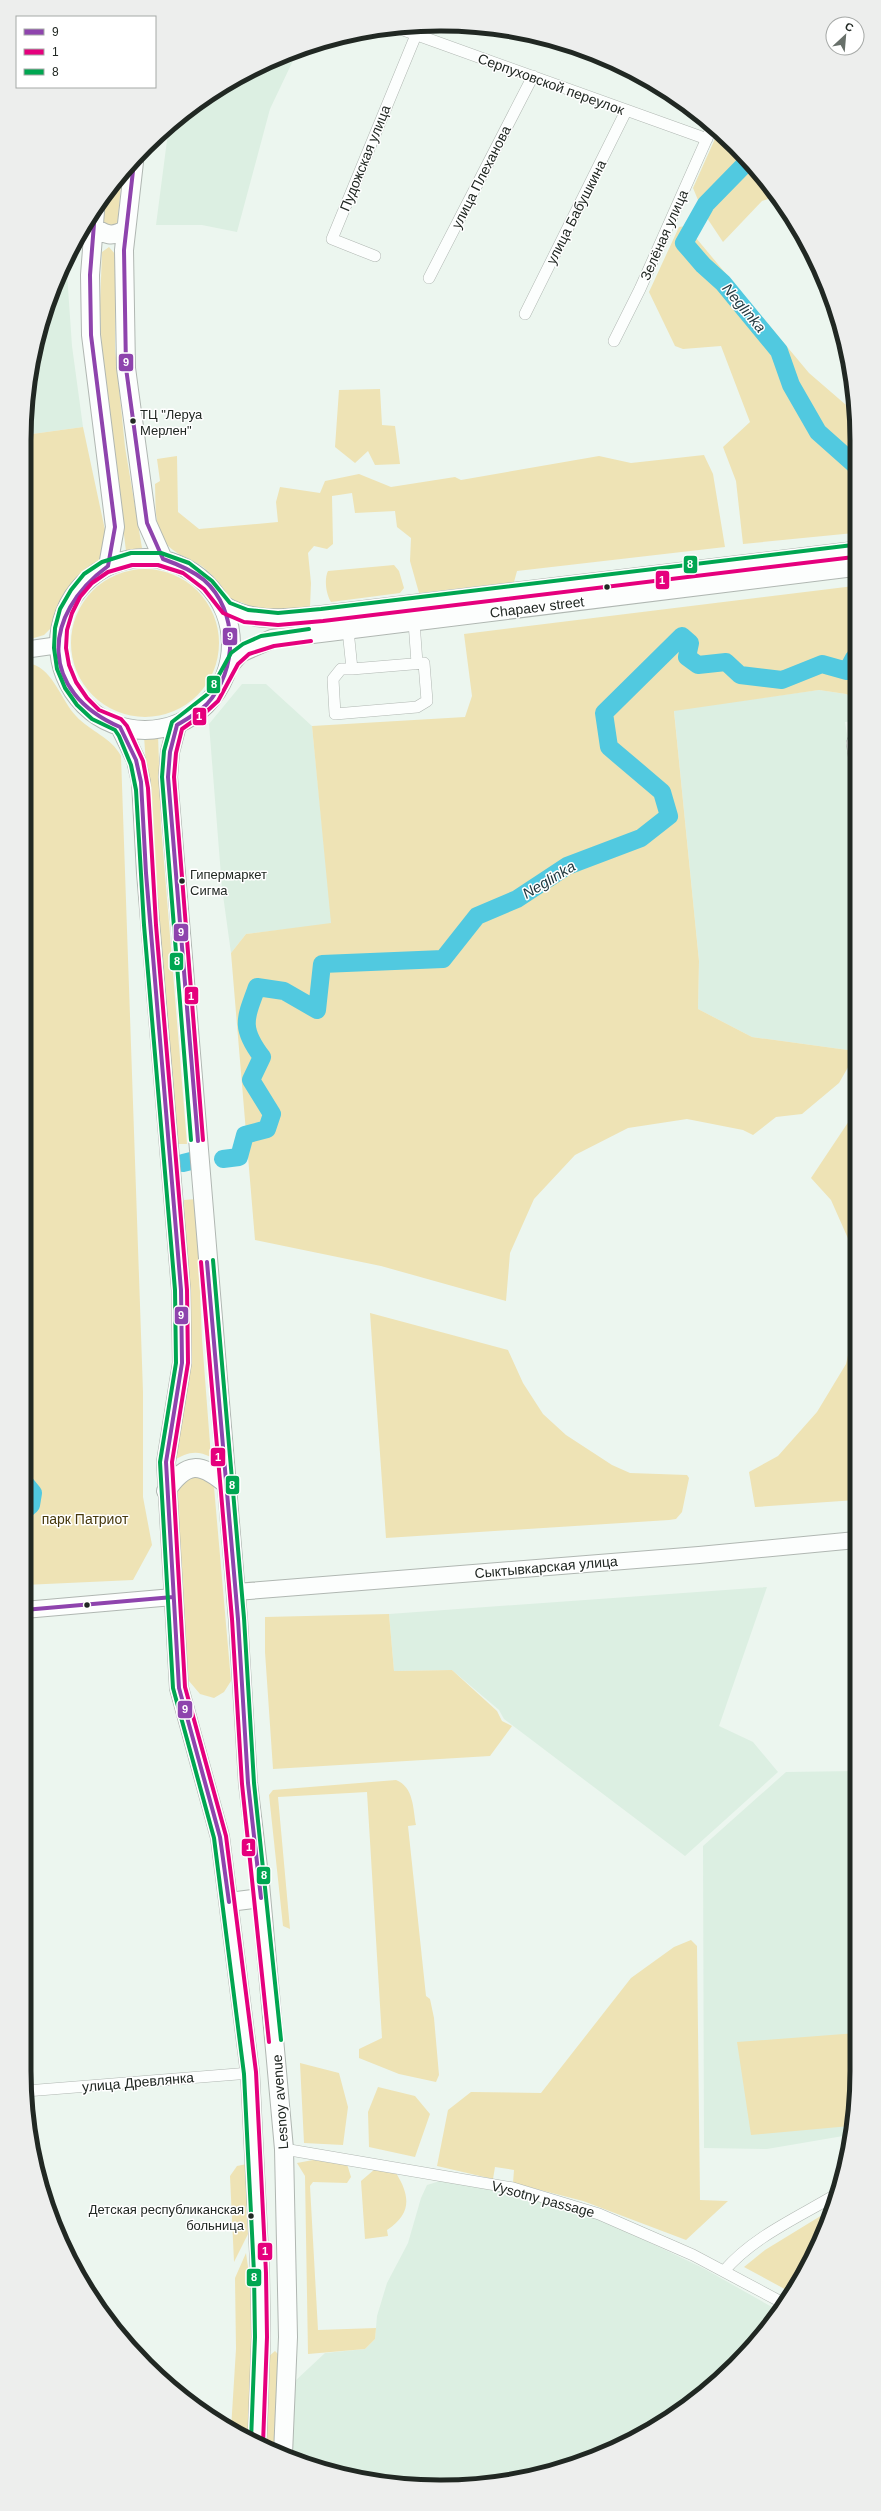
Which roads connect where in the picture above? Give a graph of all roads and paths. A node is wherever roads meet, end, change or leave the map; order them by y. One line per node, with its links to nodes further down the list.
1 (409, 33): 2 (street, Серпуховской переулок)
2 (416, 35): 3 (street, Серпуховской переулок); 13 (street, Пудожская улица)
3 (532, 76): 4 (street, Серпуховской переулок); 14 (street, улица Плеханова)
4 (626, 111): 6 (street, Серпуховской переулок); 15 (street, улица Бабушкина)
5 (710, 132): 6 (street, Зелёная улица)
6 (707, 139): 16 (street, Зелёная улица)
7 (133, 170): 10 (main road)
8 (96, 220): 10 (main road)
9 (94, 223): 12 (main road)
10 (126, 229): 11 (main road)
11 (124, 250): 12 (main road); 18 (main road)
12 (92, 252): 19 (main road)
13 (376, 256)
14 (429, 278)
15 (525, 314)
16 (614, 341)
17 (850, 551): 21 (main road, Chapaev street)
18 (163, 559): 19 (main road); 21 (main road)
19 (108, 566): 24 (main road)
20 (850, 568): 22 (main road, Chapaev street)
21 (223, 606): 27 (main road)
22 (414, 622): 23 (main road, Chapaev street); 26 (street)
23 (348, 630): 27 (main road, Chapaev street); 28 (street)
24 (59, 645): 25 (main road); 30 (main road)
25 (31, 649)
26 (416, 663): 28 (street); 28 (street)
27 (229, 666): 29 (main road)
28 (352, 669)
29 (177, 724): 30 (main road); 31 (main road, Lesnoy avenue)
30 (120, 726): 32 (main road, Lesnoy avenue)
31 (227, 1485): 32 (main road); 34 (main road, Lesnoy avenue)
32 (166, 1491): 35 (main road, Lesnoy avenue)
33 (850, 1541): 34 (main road, Сыктывкарская улица)
34 (236, 1592): 37 (main road, Lesnoy avenue)
35 (173, 1597): 36 (main road); 38 (main road, Lesnoy avenue)
36 (31, 1609)
37 (261, 1898): 38 (main road); 41 (main road, Lesnoy avenue)
38 (229, 1902): 39 (main road, Lesnoy avenue)
39 (250, 2073): 40 (street, улица Древлянка); 45 (main road, Lesnoy avenue)
40 (32, 2092)
41 (284, 2149): 43 (street, Vysotny passage); 46 (main road, Lesnoy avenue)
42 (829, 2199): 43 (street)
43 (724, 2270): 44 (street, Vysotny passage)
44 (779, 2301)
45 (261, 2337): 46 (main road); 47 (main road, Lesnoy avenue)
46 (288, 2337): 48 (main road, Lesnoy avenue)
47 (257, 2437)
48 (283, 2449)

